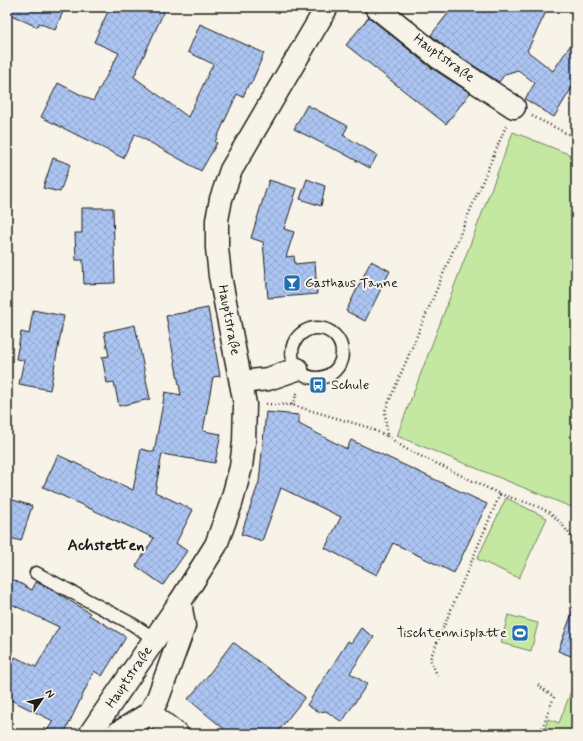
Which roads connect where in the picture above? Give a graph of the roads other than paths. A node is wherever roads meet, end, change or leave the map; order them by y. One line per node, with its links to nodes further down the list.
1 (327, 7): 5 (street, Hauptstraße)
2 (376, 7): 3 (street, Hauptstraße)
3 (514, 107)
4 (299, 378): 4 (lane); 5 (street)
5 (240, 382): 7 (street, Hauptstraße)
6 (36, 573): 8 (lane, Hauptstraße)
7 (180, 602): 8 (street, Hauptstraße); 9 (street)
8 (155, 639): 10 (street, Hauptstraße)
9 (150, 713): 11 (street); 12 (street)
10 (90, 734)
11 (116, 734)
12 (177, 734)

